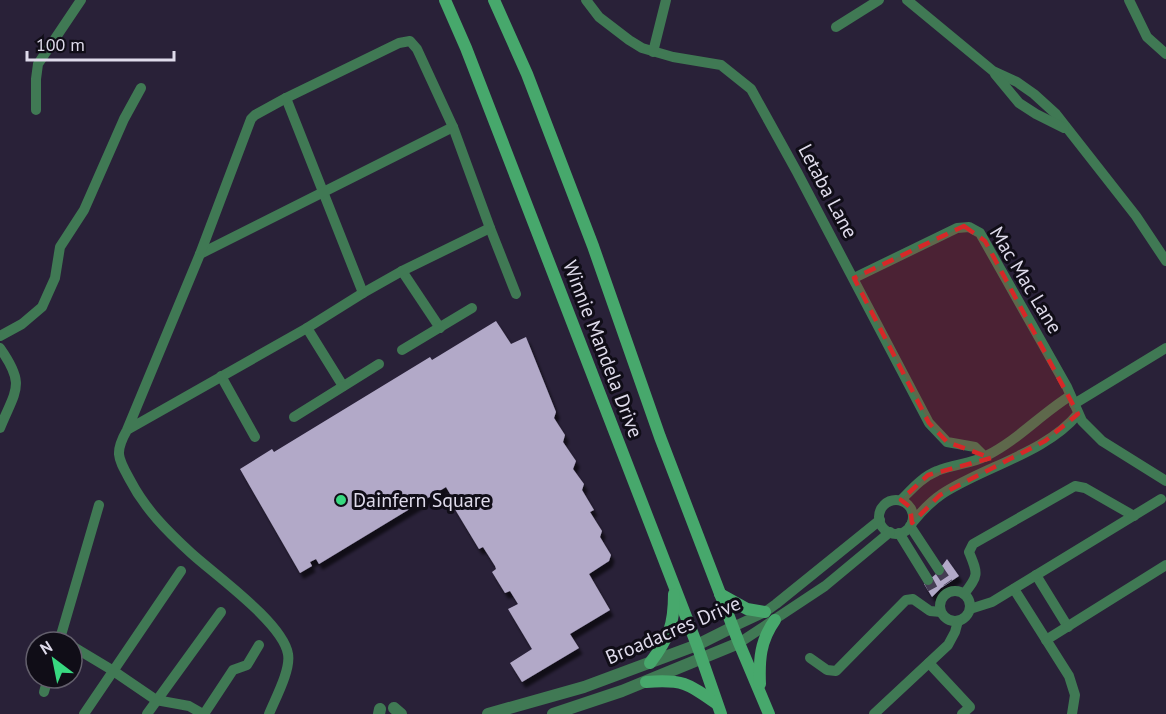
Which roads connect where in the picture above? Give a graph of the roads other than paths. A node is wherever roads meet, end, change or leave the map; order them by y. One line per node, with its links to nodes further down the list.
1 (81, 0): 15 (street)
2 (444, 0): 57 (main road, Winnie Mandela Drive)
3 (494, 0): 59 (main road, Winnie Mandela Drive)
4 (586, 0): 10 (street, Letaba Lane)
5 (666, 0): 10 (street)
6 (879, 0): 9 (street)
7 (907, 0): 12 (street)
8 (1129, 0): 11 (street)
9 (836, 27)
10 (654, 52): 23 (street, Letaba Lane)
11 (1166, 54)
12 (993, 71): 17 (street); 17 (street)
13 (141, 88): 29 (street)
14 (286, 99): 16 (street); 18 (street); 20 (street)
15 (36, 110)
16 (453, 128): 18 (street); 19 (street)
17 (1072, 133): 21 (street)
18 (324, 192): 20 (street); 24 (street)
19 (490, 228): 22 (street); 25 (street)
20 (200, 254): 39 (street)
21 (1166, 261)
22 (402, 271): 24 (street); 28 (street)
23 (854, 278): 36 (street, Mac Mac Lane); 41 (street, Letaba Lane)
24 (363, 293): 27 (street)
25 (516, 294)
26 (472, 308): 28 (street)
27 (307, 328): 34 (street); 35 (street)
28 (440, 328): 32 (street)
29 (0, 339)
30 (0, 348): 38 (street)
31 (1166, 348): 36 (street)
32 (402, 350)
33 (379, 364): 35 (street)
34 (221, 376): 39 (street); 40 (street)
35 (343, 386): 37 (street)
36 (1074, 405): 41 (street); 42 (street); 48 (street)
37 (294, 417)
38 (0, 428)
39 (127, 430): 88 (street)
40 (255, 437)
41 (985, 457): 44 (street)
42 (1166, 481)
43 (1161, 499): 46 (street)
44 (901, 500): 47 (street); 48 (street)
45 (99, 505): 69 (street)
46 (1134, 516): 55 (street); 60 (street)
47 (880, 520): 49 (street); 64 (street, Broadacres Drive)
48 (911, 524): 49 (street); 50 (street)
49 (894, 533): 51 (street); 65 (street, Broadacres Drive)
50 (929, 554): 51 (street); 53 (street)
51 (917, 562): 56 (street)
52 (1166, 566): 68 (street)
53 (939, 570)
54 (181, 571): 79 (street)
55 (1036, 575): 58 (street); 68 (street)
56 (928, 580)
57 (674, 586): 73 (main road, Winnie Mandela Drive); 77 (main road)
58 (1014, 589): 62 (street); 70 (street)
59 (720, 594): 64 (main road); 67 (main road, Winnie Mandela Drive)
60 (964, 594): 61 (street); 62 (street)
61 (939, 602): 66 (street); 75 (street)
62 (970, 609): 66 (street)
63 (221, 612): 82 (street)
64 (765, 612): 67 (street, Broadacres Drive)
65 (775, 620): 71 (street, Broadacres Drive); 81 (main road)
66 (958, 621): 78 (street)
67 (733, 627): 71 (main road, Winnie Mandela Drive); 73 (street, Broadacres Drive)
68 (1068, 627): 70 (street)
69 (64, 630)
70 (1046, 640): 93 (street)
71 (739, 643): 76 (street, Broadacres Drive); 81 (main road, Winnie Mandela Drive)
72 (259, 645): 87 (street)
73 (697, 645): 76 (main road, Winnie Mandela Drive); 77 (street, Broadacres Drive)
74 (84, 653): 79 (street)
75 (810, 658)
76 (702, 660): 80 (street, Broadacres Drive); 83 (main road, Winnie Mandela Drive)
77 (650, 663): 89 (street, Broadacres Drive)
78 (929, 663): 84 (street); 92 (street)
79 (112, 670): 82 (street); 85 (street)
80 (646, 682): 83 (main road); 90 (street, Broadacres Drive)
81 (760, 692): 91 (main road, Winnie Mandela Drive)
82 (156, 700): 86 (street); 87 (street)
83 (719, 709)
84 (969, 712)
85 (84, 714)
86 (147, 714)
87 (203, 714)
88 (269, 714)
89 (488, 714)
90 (553, 714)
91 (769, 714)
92 (874, 714)
93 (1072, 714)

